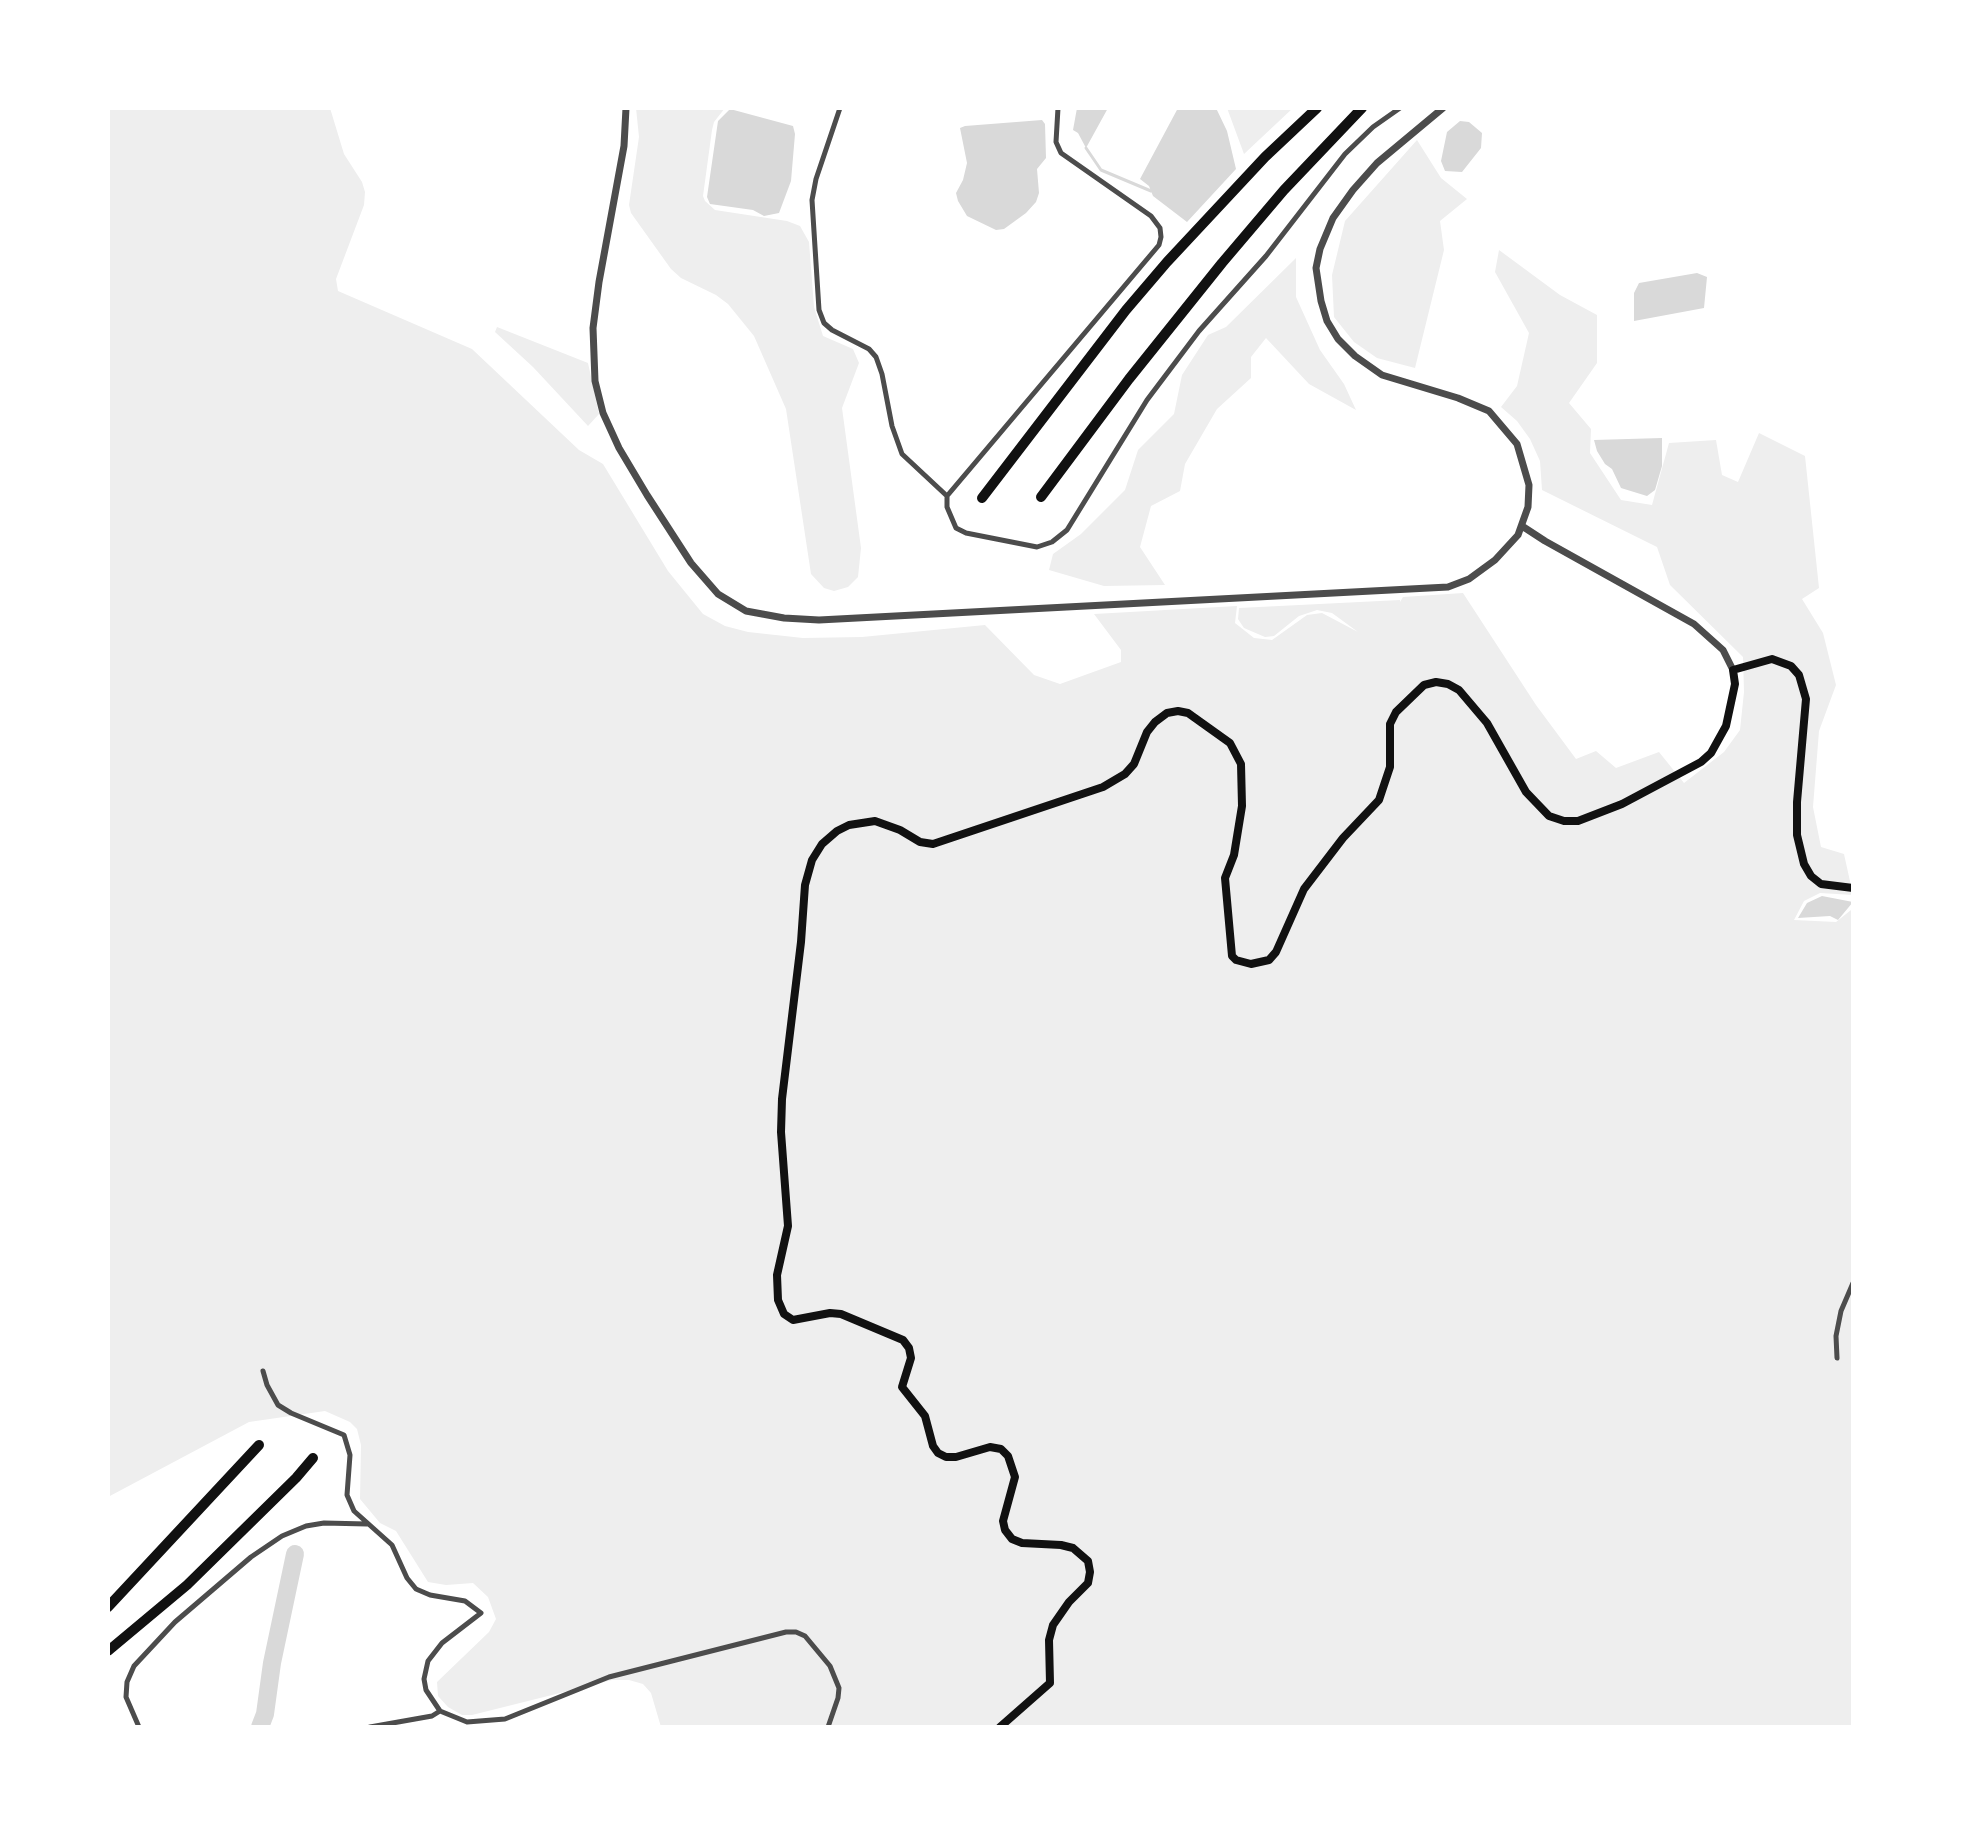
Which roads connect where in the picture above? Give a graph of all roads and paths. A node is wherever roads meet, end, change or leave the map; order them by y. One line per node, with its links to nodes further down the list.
1 (626, 108): 11 (street)
2 (840, 108): 8 (street)
3 (1058, 108): 8 (street)
4 (1317, 108): 10 (highway)
5 (1362, 108): 9 (highway)
6 (1400, 108): 8 (street)
7 (1443, 108): 11 (street)
8 (947, 496)
9 (1041, 497)
10 (982, 498)
11 (1522, 526): 12 (street)
12 (1733, 670): 13 (main road); 26 (main road)
13 (1853, 888)
14 (1853, 1283): 15 (street)
15 (1837, 1358)
16 (263, 1371): 19 (street)
17 (259, 1445): 20 (highway)
18 (313, 1458): 21 (highway)
19 (368, 1524): 22 (street); 23 (street)
20 (108, 1607)
21 (108, 1651)
22 (440, 1711): 24 (street); 25 (street)
23 (139, 1727)
24 (370, 1727)
25 (828, 1727)
26 (1000, 1727)

